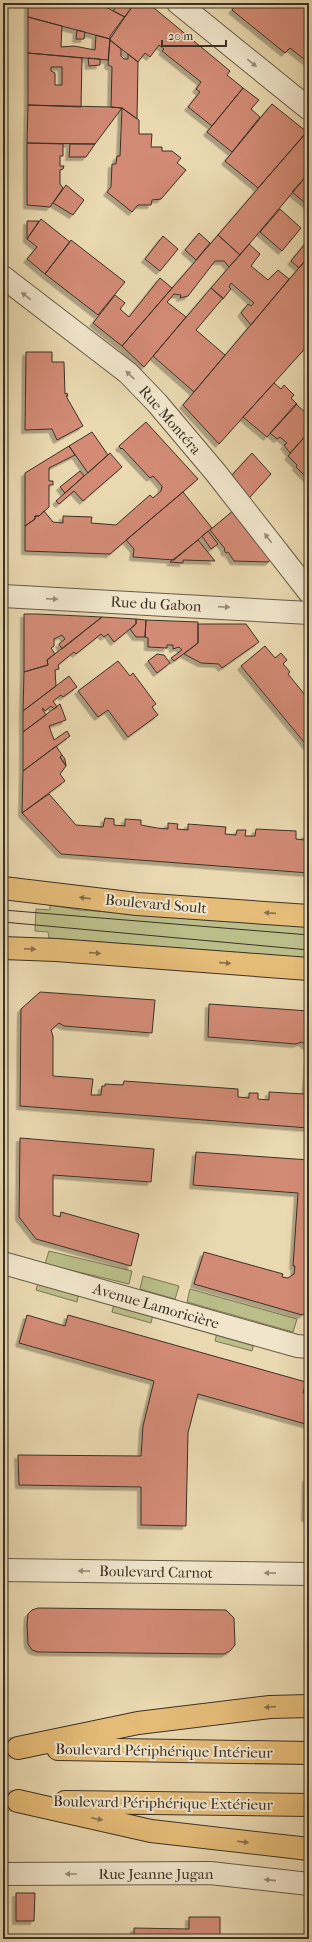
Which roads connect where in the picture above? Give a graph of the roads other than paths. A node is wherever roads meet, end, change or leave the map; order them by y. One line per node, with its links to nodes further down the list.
1 (178, 3): 2 (street, one-way to 2)
2 (309, 109)
3 (3, 277): 4 (street, Rue Montéra, one-way to 3)
4 (309, 592)
5 (3, 596): 6 (street, Rue du Gabon, one-way to 6)
6 (309, 612)
7 (3, 888): 8 (main road, Boulevard Soult, one-way to 7)
8 (309, 916)
9 (3, 948): 10 (main road, one-way to 10)
10 (309, 969)
11 (3, 1263): 12 (street, Avenue Lamoricière)
12 (309, 1347)
13 (3, 1570): 14 (street, Boulevard Carnot, one-way to 13)
14 (309, 1574)
15 (309, 1706): 16 (main road, Boulevard Périphérique Intérieur, one-way to 16)
16 (309, 1753)
17 (309, 1805): 18 (main road, Boulevard Périphérique Extérieur, one-way to 18)
18 (309, 1849)
19 (3, 1874): 20 (street, Rue Jeanne Jugan, one-way to 19)
20 (309, 1884)

